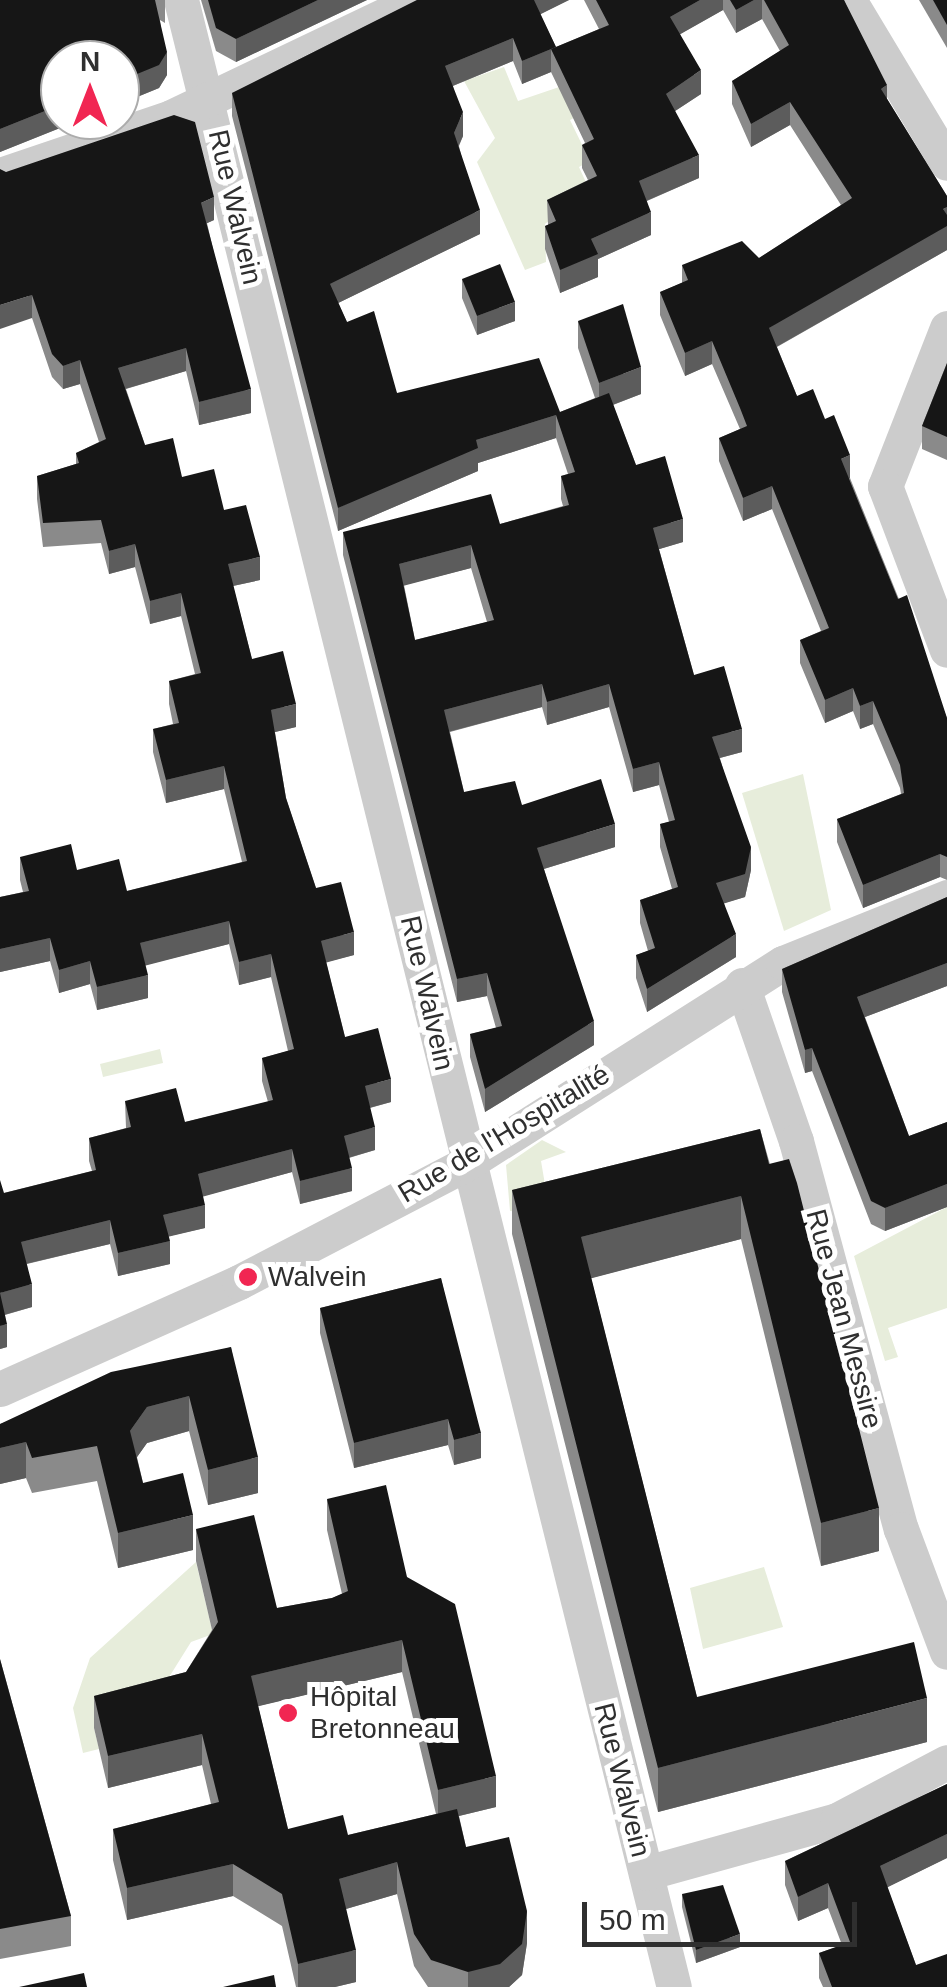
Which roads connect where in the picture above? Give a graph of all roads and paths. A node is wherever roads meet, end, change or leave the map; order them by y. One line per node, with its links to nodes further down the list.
1 (180, 0): 4 (street, Rue Walvein)
2 (416, 0): 4 (street)
3 (848, 0): 5 (street)
4 (210, 101): 6 (street); 11 (street, Rue Walvein)
5 (947, 164)
6 (0, 175)
7 (947, 328): 8 (street)
8 (947, 650)
9 (947, 897): 10 (street, Rue de l'Hospitalité)
10 (742, 985): 11 (street, Rue de l'Hospitalité); 13 (street, Rue Jean Messire)
11 (466, 1164): 12 (street, Rue de l'Hospitalité); 15 (street, Rue Walvein)
12 (0, 1389)
13 (947, 1652)
14 (947, 1762): 15 (street)
15 (646, 1873): 16 (street, Rue Walvein)
16 (674, 1987)

